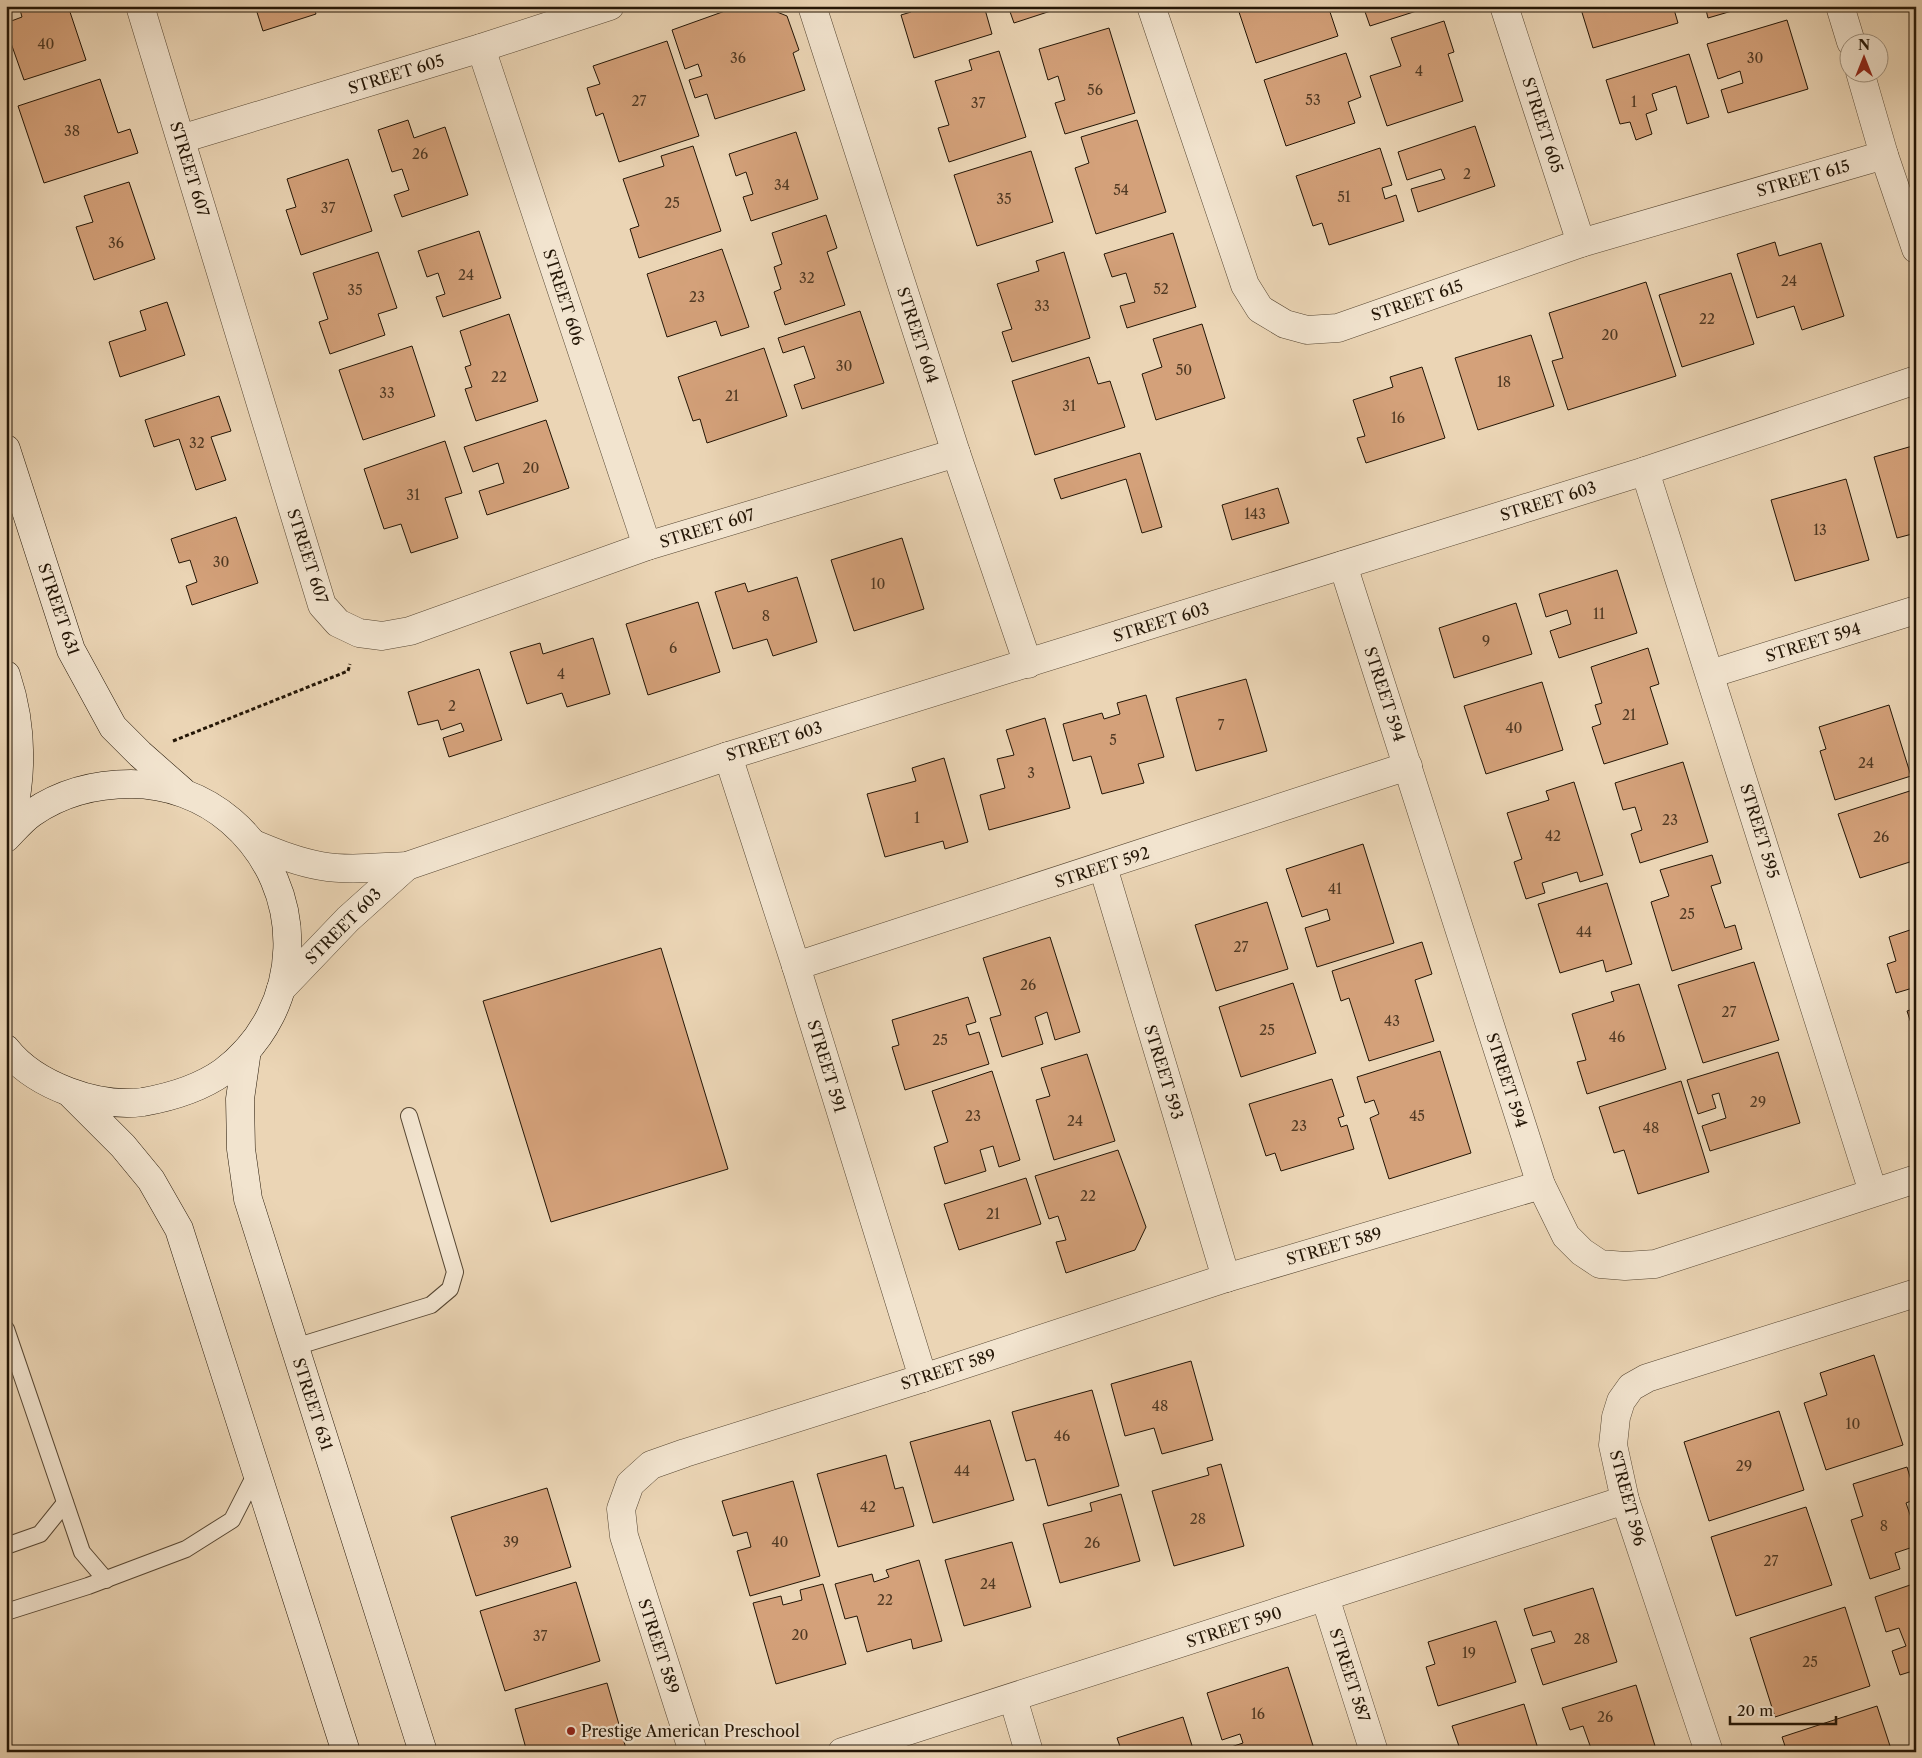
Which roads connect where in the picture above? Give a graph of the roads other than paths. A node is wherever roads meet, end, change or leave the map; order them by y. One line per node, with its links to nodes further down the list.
1 (140, 6): 10 (street, STREET 607)
2 (610, 6): 8 (street, STREET 605)
3 (812, 6): 16 (street, STREET 604)
4 (1151, 6): 12 (street, STREET 615)
5 (1504, 6): 12 (street, STREET 605)
6 (1840, 6): 7 (street)
7 (1848, 32)
8 (481, 48): 10 (street, STREET 605); 18 (street, STREET 606)
9 (1863, 82): 11 (street)
10 (182, 139): 18 (street, STREET 607)
11 (1884, 154): 12 (street, STREET 615); 13 (street)
12 (1581, 244)
13 (1916, 249)
14 (1916, 380): 17 (street, STREET 603)
15 (6, 449): 26 (street, STREET 631)
16 (956, 453): 18 (street, STREET 607); 21 (street, STREET 604)
17 (1645, 471): 19 (street, STREET 603); 22 (street, STREET 595)
18 (647, 546)
19 (1343, 565): 21 (street, STREET 603); 25 (street, STREET 594)
20 (1916, 610): 22 (street, STREET 594)
21 (1028, 664): 24 (street, STREET 603)
22 (1710, 674): 40 (street, STREET 595)
23 (6, 675): 27 (street)
24 (728, 756): 30 (street, STREET 603); 32 (street, STREET 591)
25 (1408, 766): 31 (street, STREET 592); 39 (street, STREET 594)
26 (185, 793): 28 (street); 29 (street)
27 (6, 828)
28 (6, 838)
29 (254, 844): 30 (street, STREET 603); 33 (street)
30 (407, 866): 33 (street, STREET 603)
31 (1103, 867): 32 (street, STREET 592); 41 (street, STREET 593)
32 (796, 966): 45 (street, STREET 591)
33 (281, 989): 34 (street)
34 (246, 1050): 36 (street); 44 (street, STREET 631)
35 (8, 1052): 36 (street)
36 (70, 1092): 46 (street)
37 (409, 1116): 44 (lane)
38 (1916, 1179): 40 (street, STREET 594)
39 (1541, 1185): 40 (street, STREET 594); 41 (street, STREET 589)
40 (1872, 1192)
41 (1226, 1278): 45 (street, STREET 589)
42 (1914, 1300): 47 (street, STREET 596)
43 (6, 1329): 48 (lane)
44 (295, 1347): 55 (street, STREET 631)
45 (923, 1378): 56 (street, STREET 589)
46 (256, 1473): 50 (lane); 54 (street)
47 (1625, 1500): 51 (street, STREET 590); 60 (street, STREET 596)
48 (65, 1503): 49 (lane); 50 (lane)
49 (6, 1546)
50 (106, 1580): 52 (lane)
51 (1325, 1598): 53 (street, STREET 590); 59 (street, STREET 587)
52 (6, 1612)
53 (1012, 1698): 57 (street, STREET 590); 58 (street)
54 (346, 1752)
55 (423, 1752)
56 (693, 1752)
57 (842, 1752)
58 (1029, 1752)
59 (1374, 1752)
60 (1709, 1752)

